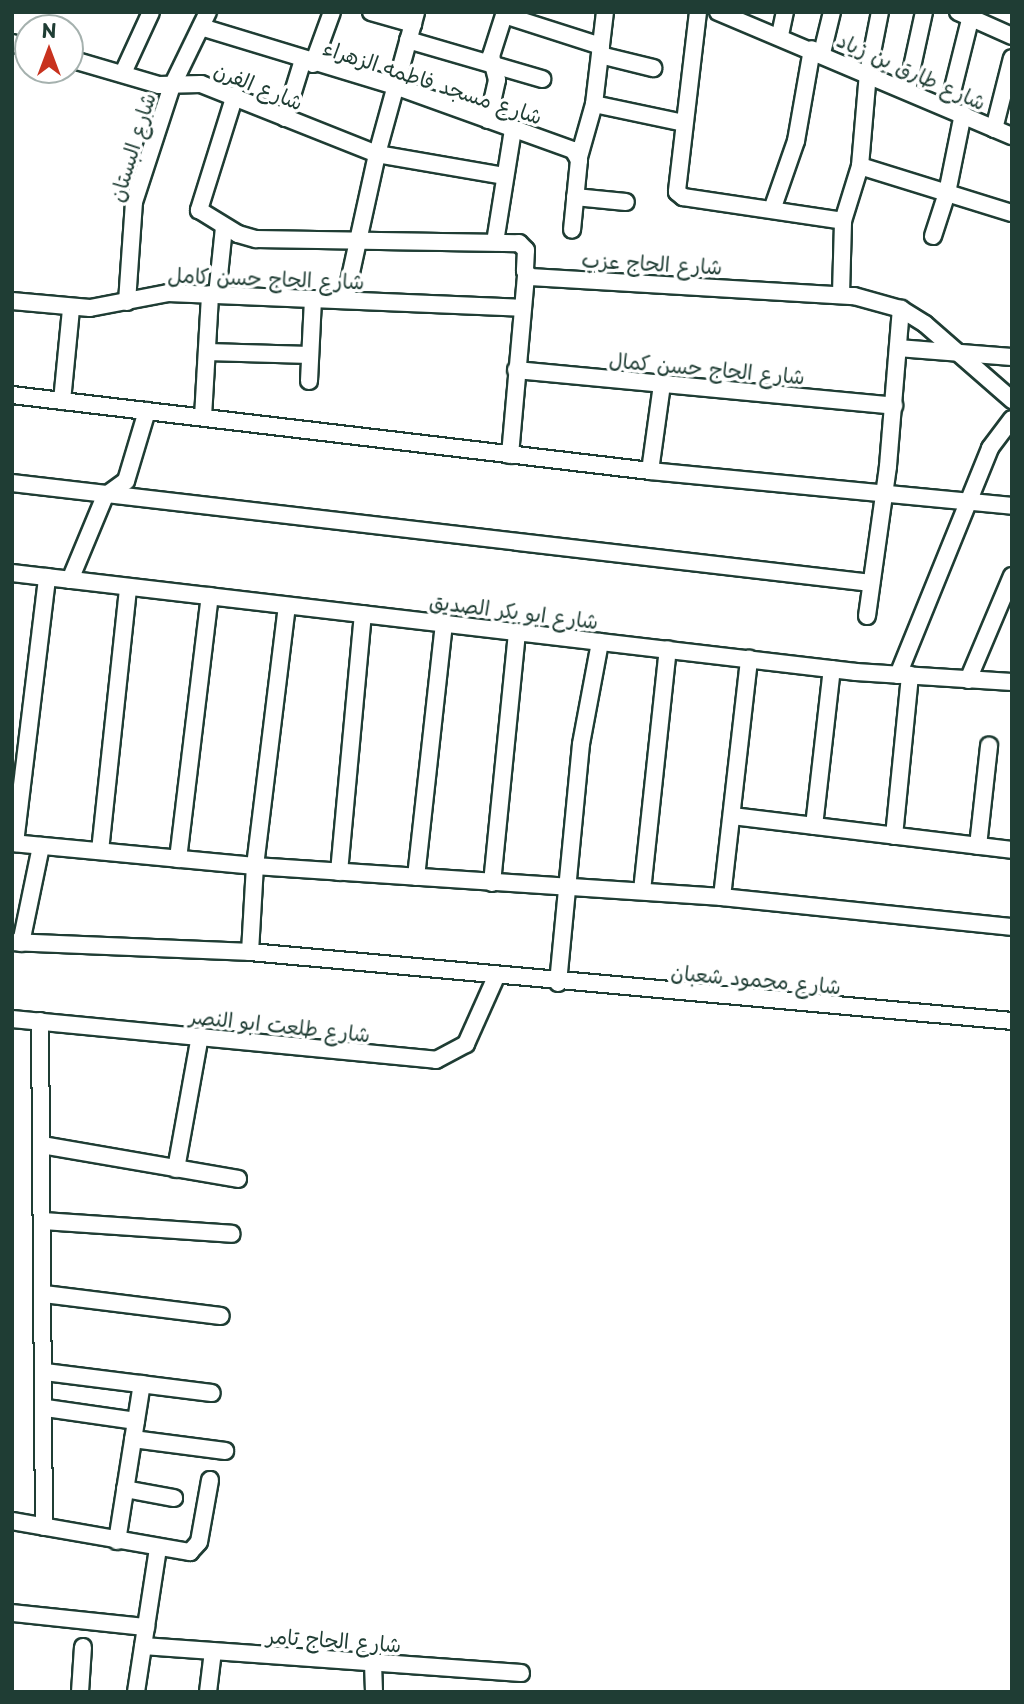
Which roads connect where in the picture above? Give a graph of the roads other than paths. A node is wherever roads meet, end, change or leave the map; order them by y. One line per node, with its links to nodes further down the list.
1 (151, 12): 25 (street)
2 (208, 12): 15 (street, شارع البستان)
3 (332, 12): 21 (street)
4 (371, 12): 14 (street)
5 (605, 12): 18 (street)
6 (698, 12): 36 (street)
7 (785, 12): 17 (street)
8 (832, 12): 19 (street)
9 (880, 12): 26 (street)
10 (924, 12): 30 (street)
11 (505, 14): 18 (street); 23 (street)
12 (728, 14): 17 (street, شارع طارق بن زياد)
13 (967, 14): 16 (street); 33 (street)
14 (412, 25): 23 (street); 29 (street)
15 (201, 27): 21 (street, شارع مسجد فاطمه الزهراء); 28 (street, شارع البستان)
16 (1011, 30)
17 (780, 35): 19 (street, شارع طارق بن زياد)
18 (600, 50): 24 (street); 32 (street)
19 (817, 51): 26 (street, شارع طارق بن زياد); 47 (street)
20 (1012, 58): 37 (street)
21 (308, 62): 29 (street, شارع مسجد فاطمه الزهراء); 34 (street)
22 (84, 63): 25 (street, شارع الفرن)
23 (493, 65): 27 (street); 35 (street)
24 (653, 68)
25 (122, 73): 28 (street, شارع الفرن)
26 (868, 73): 30 (street, شارع طارق بن زياد); 42 (street)
27 (542, 79)
28 (172, 86): 31 (street, شارع الفرن); 61 (street, شارع البستان)
29 (395, 86): 35 (street, شارع مسجد فاطمه الزهراء); 40 (street)
30 (907, 90): 33 (street, شارع طارق بن زياد)
31 (235, 95): 34 (street, شارع الفرن); 50 (street)
32 (594, 104): 36 (street); 41 (street)
33 (956, 111): 37 (street, شارع طارق بن زياد); 44 (street)
34 (285, 118): 40 (street, شارع الفرن)
35 (488, 120): 38 (street, شارع مسجد فاطمه الزهراء)
36 (684, 123): 47 (street)
37 (994, 128): 39 (street, شارع طارق بن زياد)
38 (513, 129): 41 (street, شارع مسجد فاطمه الزهراء); 43 (street)
39 (1012, 136)
40 (377, 154): 43 (street, شارع الفرن); 53 (street)
41 (579, 157): 45 (street)
42 (860, 166): 44 (street); 49 (street)
43 (505, 176): 54 (street)
44 (947, 193): 48 (street); 52 (street)
45 (575, 197): 46 (street); 51 (street)
46 (626, 202)
47 (773, 207): 49 (street)
48 (1012, 213)
49 (843, 221): 57 (street)
50 (223, 227): 53 (street); 56 (street)
51 (572, 230)
52 (933, 236)
53 (358, 240): 54 (street); 59 (street)
54 (495, 242): 55 (street)
55 (526, 274): 57 (street, شارع الحاج عزب); 62 (street)
56 (214, 295): 58 (street, شارع الحاج حسن كامل); 61 (street, شارع الحاج حسن كامل); 66 (street)
57 (841, 295): 64 (street, شارع الحاج عزب)
58 (313, 299): 59 (street, شارع الحاج حسن كامل); 68 (street)
59 (345, 300): 62 (street, شارع الحاج حسن كامل)
60 (12, 301): 63 (street, شارع الحاج حسن كامل)
61 (127, 302): 63 (street, شارع الحاج حسن كامل)
62 (521, 308): 70 (street)
63 (71, 309): 75 (street)
64 (901, 309): 65 (street); 67 (street, شارع الحاج عزب)
65 (898, 348): 67 (street); 76 (street)
66 (207, 352): 68 (street); 78 (street)
67 (952, 352): 69 (street); 74 (street, شارع الحاج عزب)
68 (310, 355): 71 (street)
69 (1012, 357)
70 (516, 370): 72 (street, شارع الحاج حسن كمال); 80 (street)
71 (309, 381)
72 (663, 384): 76 (street, شارع الحاج حسن كمال); 81 (street)
73 (12, 395): 75 (street)
74 (1012, 400)
75 (62, 401): 77 (street)
76 (894, 406): 83 (street)
77 (148, 411): 78 (street); 84 (street)
78 (203, 417): 80 (street)
79 (1012, 419): 85 (street)
80 (510, 455): 81 (street)
81 (650, 471): 83 (street)
82 (12, 483): 84 (street)
83 (884, 493): 85 (street); 91 (street)
84 (105, 496): 90 (street); 91 (street)
85 (968, 501): 86 (street); 103 (street)
86 (1012, 506)
87 (12, 573): 89 (street, شارع ابو بكر الصديق)
88 (1012, 576): 104 (street)
89 (47, 577): 90 (street, شارع ابو بكر الصديق); 110 (street)
90 (70, 580): 92 (street, شارع ابو بكر الصديق)
91 (871, 583): 96 (street)
92 (128, 587): 93 (street, شارع ابو بكر الصديق); 114 (street)
93 (209, 596): 94 (street, شارع ابو بكر الصديق); 115 (street)
94 (287, 606): 95 (street, شارع ابو بكر الصديق); 116 (street)
95 (363, 614): 97 (street, شارع ابو بكر الصديق); 117 (street)
96 (867, 616)
97 (444, 623): 98 (street, شارع ابو بكر الصديق); 118 (street)
98 (517, 632): 99 (street, شارع ابو بكر الصديق); 119 (street)
99 (600, 642): 100 (street, شارع ابو بكر الصديق); 120 (street)
100 (668, 649): 101 (street, شارع ابو بكر الصديق); 121 (street)
101 (749, 659): 102 (street, شارع ابو بكر الصديق); 107 (street)
102 (832, 669): 103 (street, شارع ابو بكر الصديق); 108 (street)
103 (904, 675): 104 (street, شارع ابو بكر الصديق); 109 (street)
104 (968, 680): 105 (street, شارع ابو بكر الصديق)
105 (1012, 682)
106 (989, 747): 112 (street)
107 (732, 816): 108 (street); 122 (street)
108 (814, 826): 109 (street)
109 (894, 836): 112 (street)
110 (14, 843): 111 (street)
111 (41, 846): 114 (street); 124 (street)
112 (978, 846): 113 (street)
113 (1012, 850)
114 (100, 851): 115 (street)
115 (178, 859): 116 (street)
116 (255, 866): 117 (street); 125 (street)
117 (339, 872): 118 (street)
118 (416, 877): 119 (street)
119 (492, 883): 120 (street)
120 (567, 888): 121 (street); 127 (street)
121 (642, 891): 122 (street)
122 (723, 897): 123 (street)
123 (1012, 927)
124 (17, 943): 125 (street, شارع محمود شعبان)
125 (250, 952): 126 (street, شارع محمود شعبان)
126 (496, 977): 127 (street, شارع محمود شعبان); 131 (street, شارع طلعت ابو النصر)
127 (558, 983): 130 (street, شارع محمود شعبان)
128 (12, 1018): 129 (street, شارع طلعت ابو النصر)
129 (40, 1021): 131 (street, شارع طلعت ابو النصر); 132 (street)
130 (1012, 1021)
131 (200, 1036): 133 (street)
132 (42, 1145): 133 (street); 135 (street)
133 (176, 1169): 134 (street)
134 (238, 1179)
135 (43, 1221): 136 (street); 137 (street)
136 (232, 1234)
137 (44, 1294): 138 (street); 139 (street)
138 (221, 1316)
139 (45, 1372): 140 (street); 142 (street)
140 (142, 1384): 141 (street); 143 (street)
141 (212, 1393)
142 (46, 1408): 143 (street); 150 (street)
143 (136, 1421): 144 (street)
144 (133, 1440): 145 (street); 147 (street)
145 (225, 1451)
146 (210, 1480): 152 (street)
147 (125, 1489): 148 (street); 151 (street)
148 (174, 1498)
149 (12, 1521): 150 (street)
150 (44, 1527): 151 (street)
151 (117, 1541): 152 (street)
152 (158, 1549): 154 (street)
153 (12, 1614): 154 (street)
154 (146, 1627): 155 (street)
155 (143, 1646): 157 (street, شارع الحاج تامر); 161 (street)
156 (83, 1647): 160 (street)
157 (213, 1651): 158 (street, شارع الحاج تامر); 162 (street)
158 (373, 1662): 159 (street, شارع الحاج تامر); 163 (street)
159 (522, 1673)
160 (80, 1692)
161 (136, 1692)
162 (208, 1692)
163 (374, 1692)

